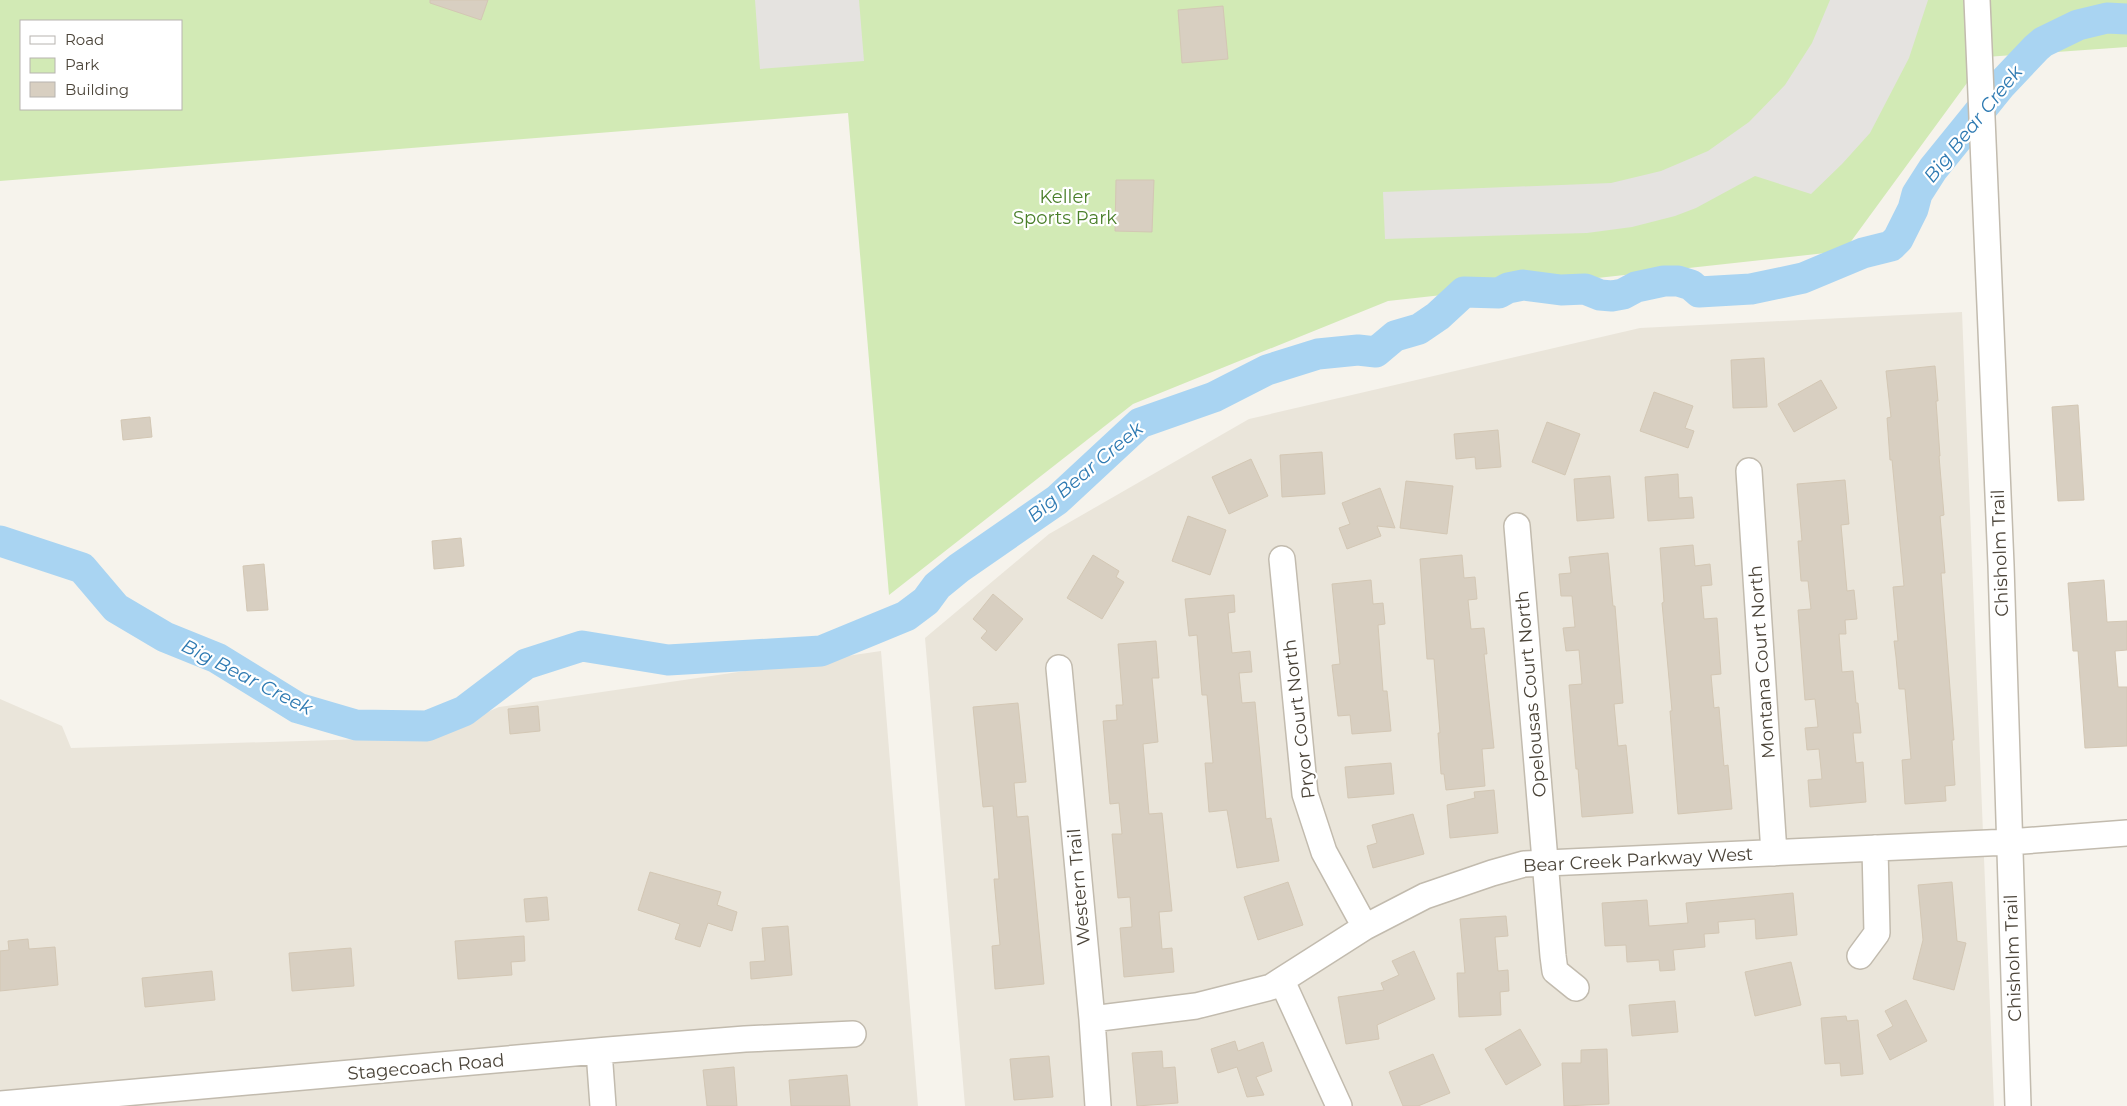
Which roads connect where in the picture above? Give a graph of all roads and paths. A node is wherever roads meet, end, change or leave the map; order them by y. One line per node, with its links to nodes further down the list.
1 (1977, 0): 7 (street, Chisholm Trail)
2 (1749, 470): 9 (street, Montana Court North)
3 (1517, 526): 10 (street, Opelousas Court North)
4 (1282, 559): 11 (street, Pryor Court North)
5 (1059, 668): 15 (street, Western Trail)
6 (2127, 834): 7 (street, Bear Creek Parkway West)
7 (2009, 842): 8 (street, Bear Creek Parkway West); 22 (street, Chisholm Trail)
8 (1875, 848): 9 (street, Bear Creek Parkway West); 12 (street)
9 (1774, 853): 10 (street, Bear Creek Parkway West)
10 (1545, 862): 11 (street, Bear Creek Parkway West); 14 (street, Opelousas Court North)
11 (1365, 927): 13 (street, Bear Creek Parkway West)
12 (1860, 956)
13 (1282, 981): 15 (street, Bear Creek Parkway West); 21 (street)
14 (1576, 988)
15 (1092, 1019): 20 (street, Western Trail)
16 (853, 1034): 17 (street, Stagecoach Road)
17 (599, 1051): 18 (street, Stagecoach Road); 19 (street)
18 (0, 1104)
19 (604, 1106)
20 (1098, 1106)
21 (1339, 1106)
22 (2018, 1106)

